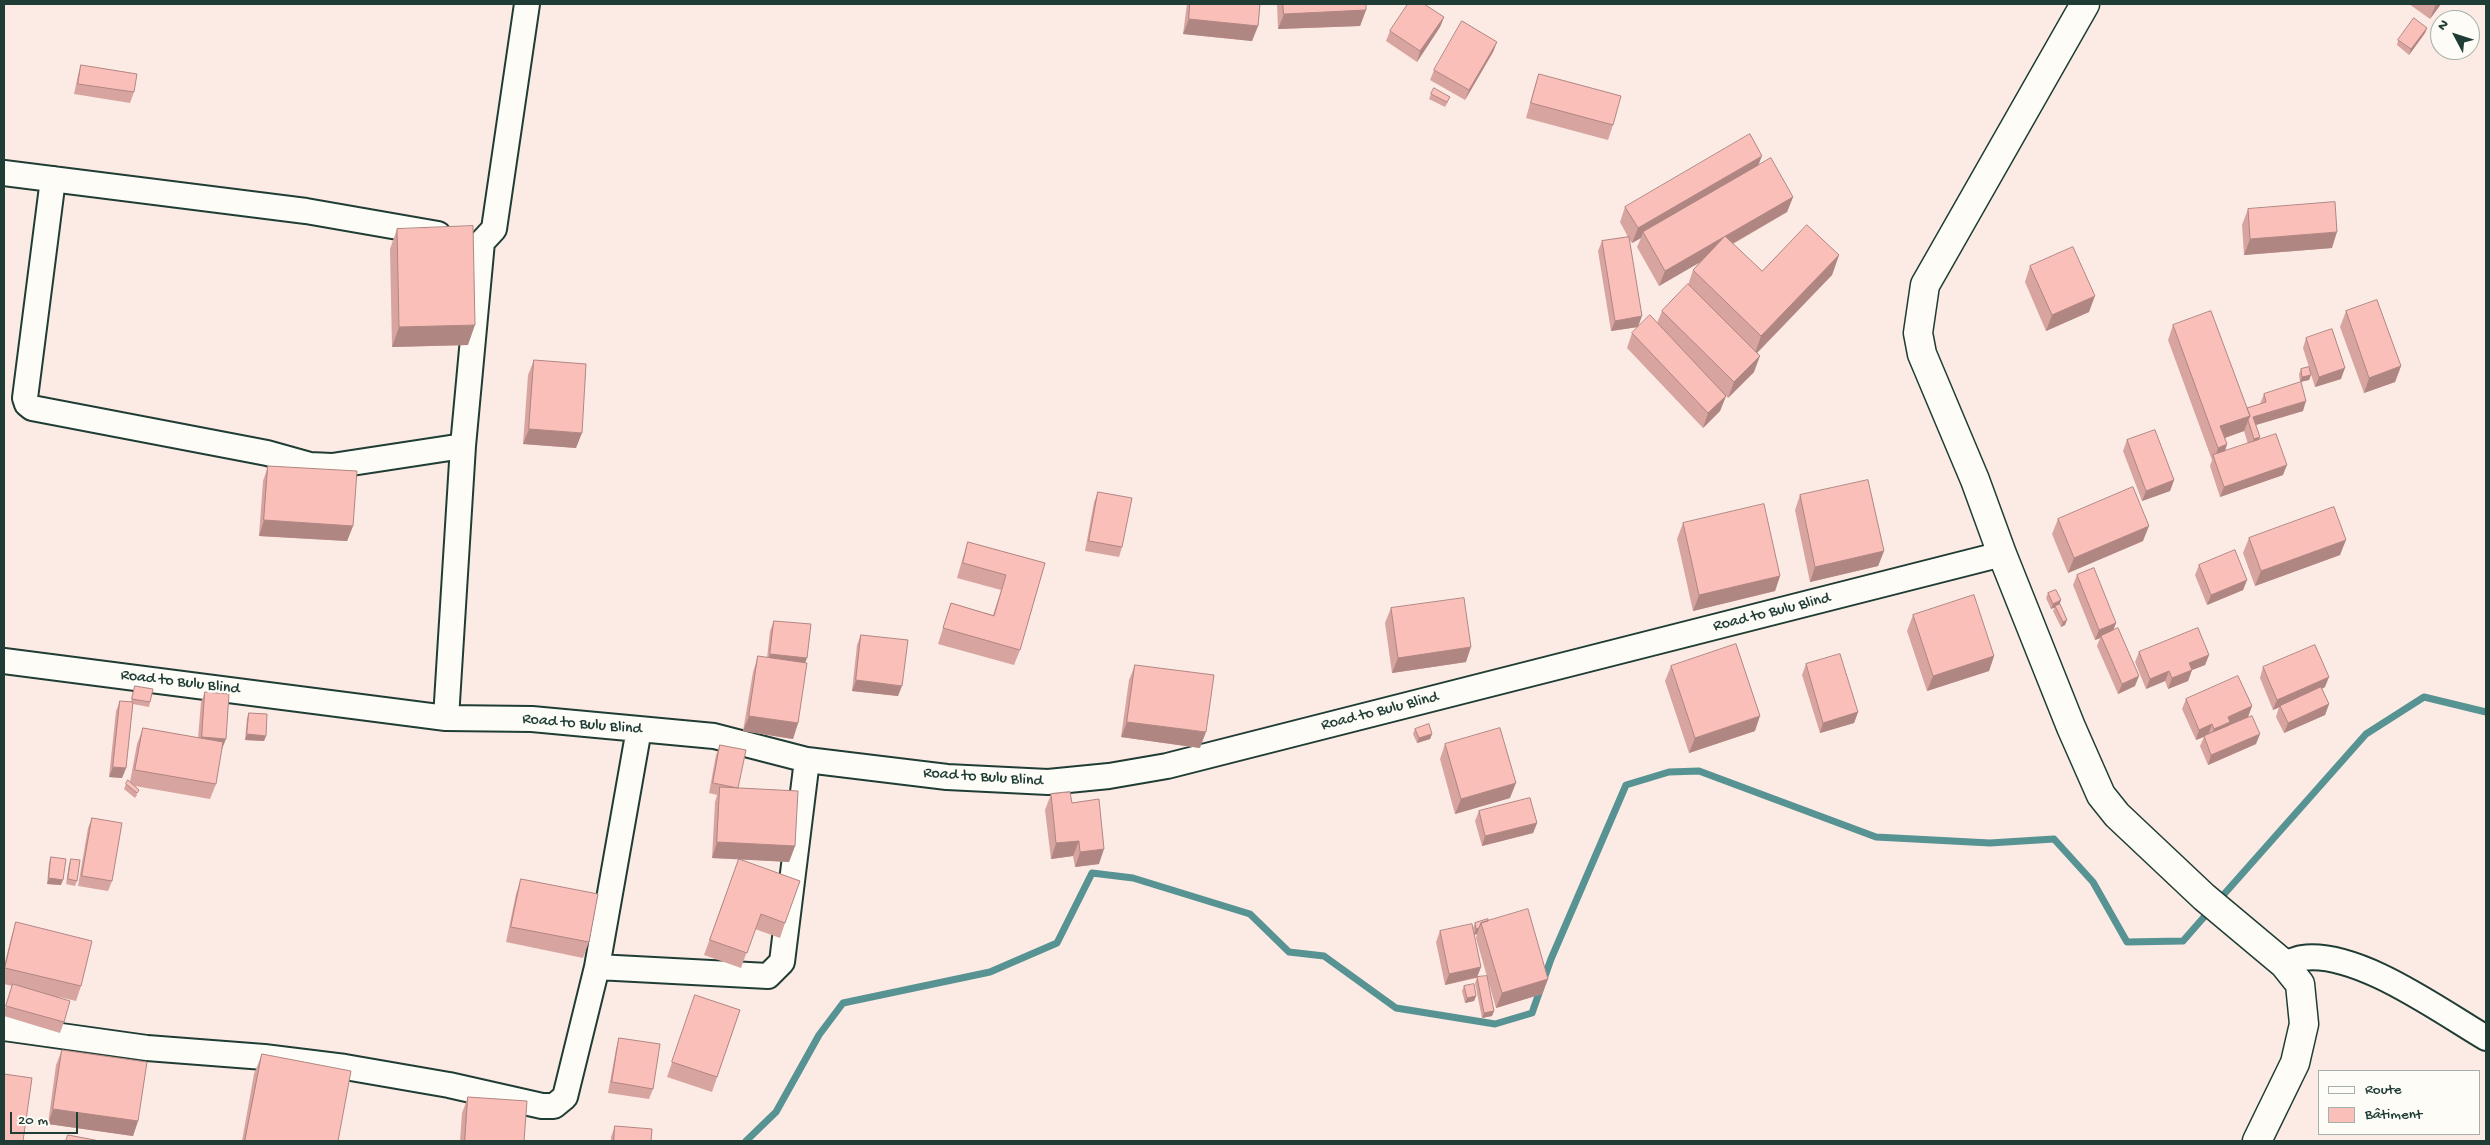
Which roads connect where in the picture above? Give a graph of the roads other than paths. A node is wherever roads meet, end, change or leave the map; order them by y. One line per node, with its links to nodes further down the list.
1 (2085, 4): 7 (street)
2 (523, 5): 5 (street)
3 (4, 173): 4 (street)
4 (53, 179): 5 (street); 6 (street)
5 (482, 242): 6 (street)
6 (463, 446): 9 (street)
7 (2002, 554): 11 (street, Road to Bulu Blind); 12 (street)
8 (4, 661): 9 (street, Road to Bulu Blind)
9 (446, 718): 10 (street, Road to Bulu Blind)
10 (639, 729): 11 (street, Road to Bulu Blind); 13 (street)
11 (807, 760): 13 (street)
12 (2284, 964): 15 (street); 16 (street)
13 (597, 967): 14 (street)
14 (4, 1028)
15 (2486, 1038)
16 (2257, 1141)

